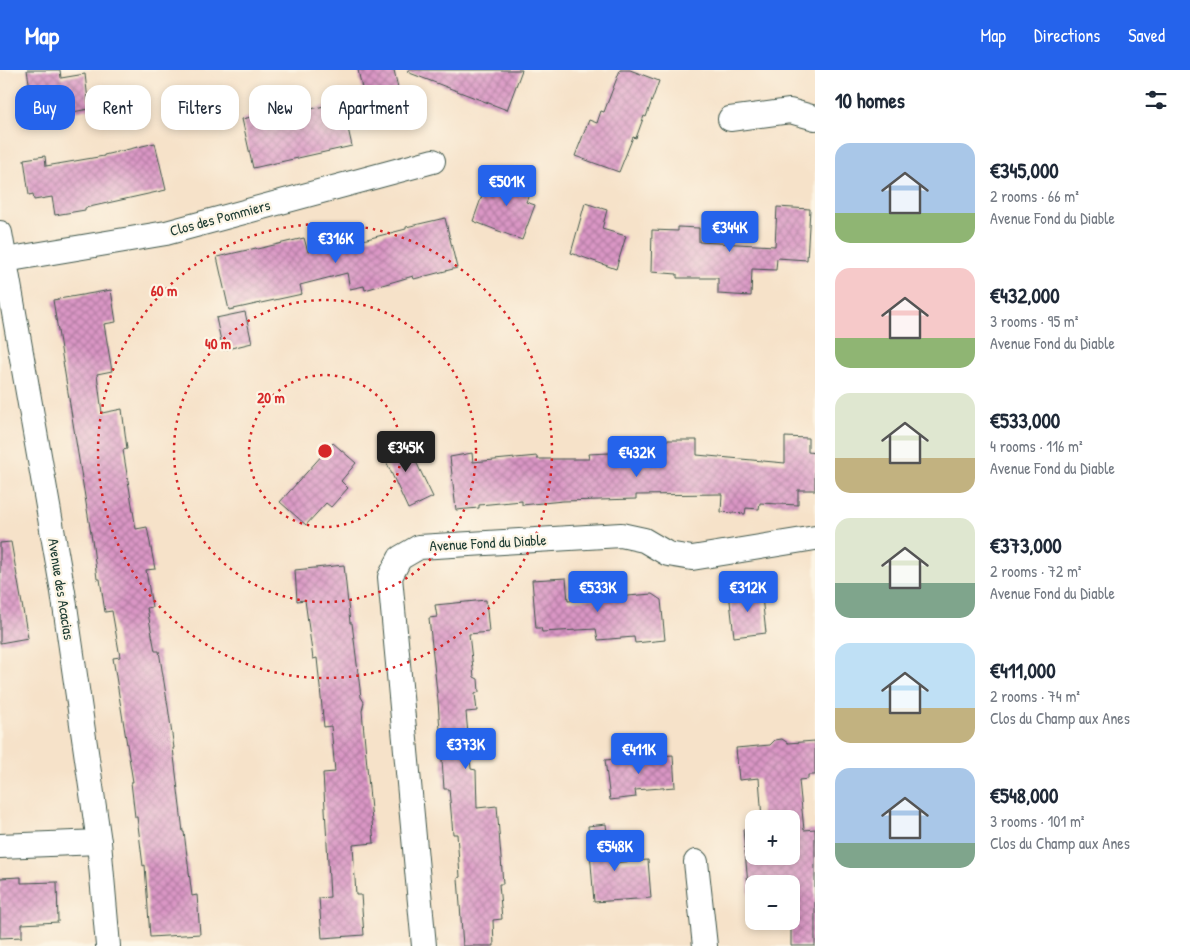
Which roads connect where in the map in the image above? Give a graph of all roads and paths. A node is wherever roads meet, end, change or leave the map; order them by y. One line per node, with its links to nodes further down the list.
1 (815, 118): 2 (street)
2 (730, 119)
3 (433, 161): 5 (street, Clos des Pommiers)
4 (0, 234): 5 (street, Avenue des Acacias)
5 (5, 260): 7 (street, Avenue des Acacias)
6 (815, 538): 11 (street, Avenue Fond du Diable)
7 (99, 842): 8 (street); 10 (street, Avenue des Acacias)
8 (0, 846)
9 (696, 862): 12 (street)
10 (108, 946)
11 (424, 946)
12 (706, 946)

